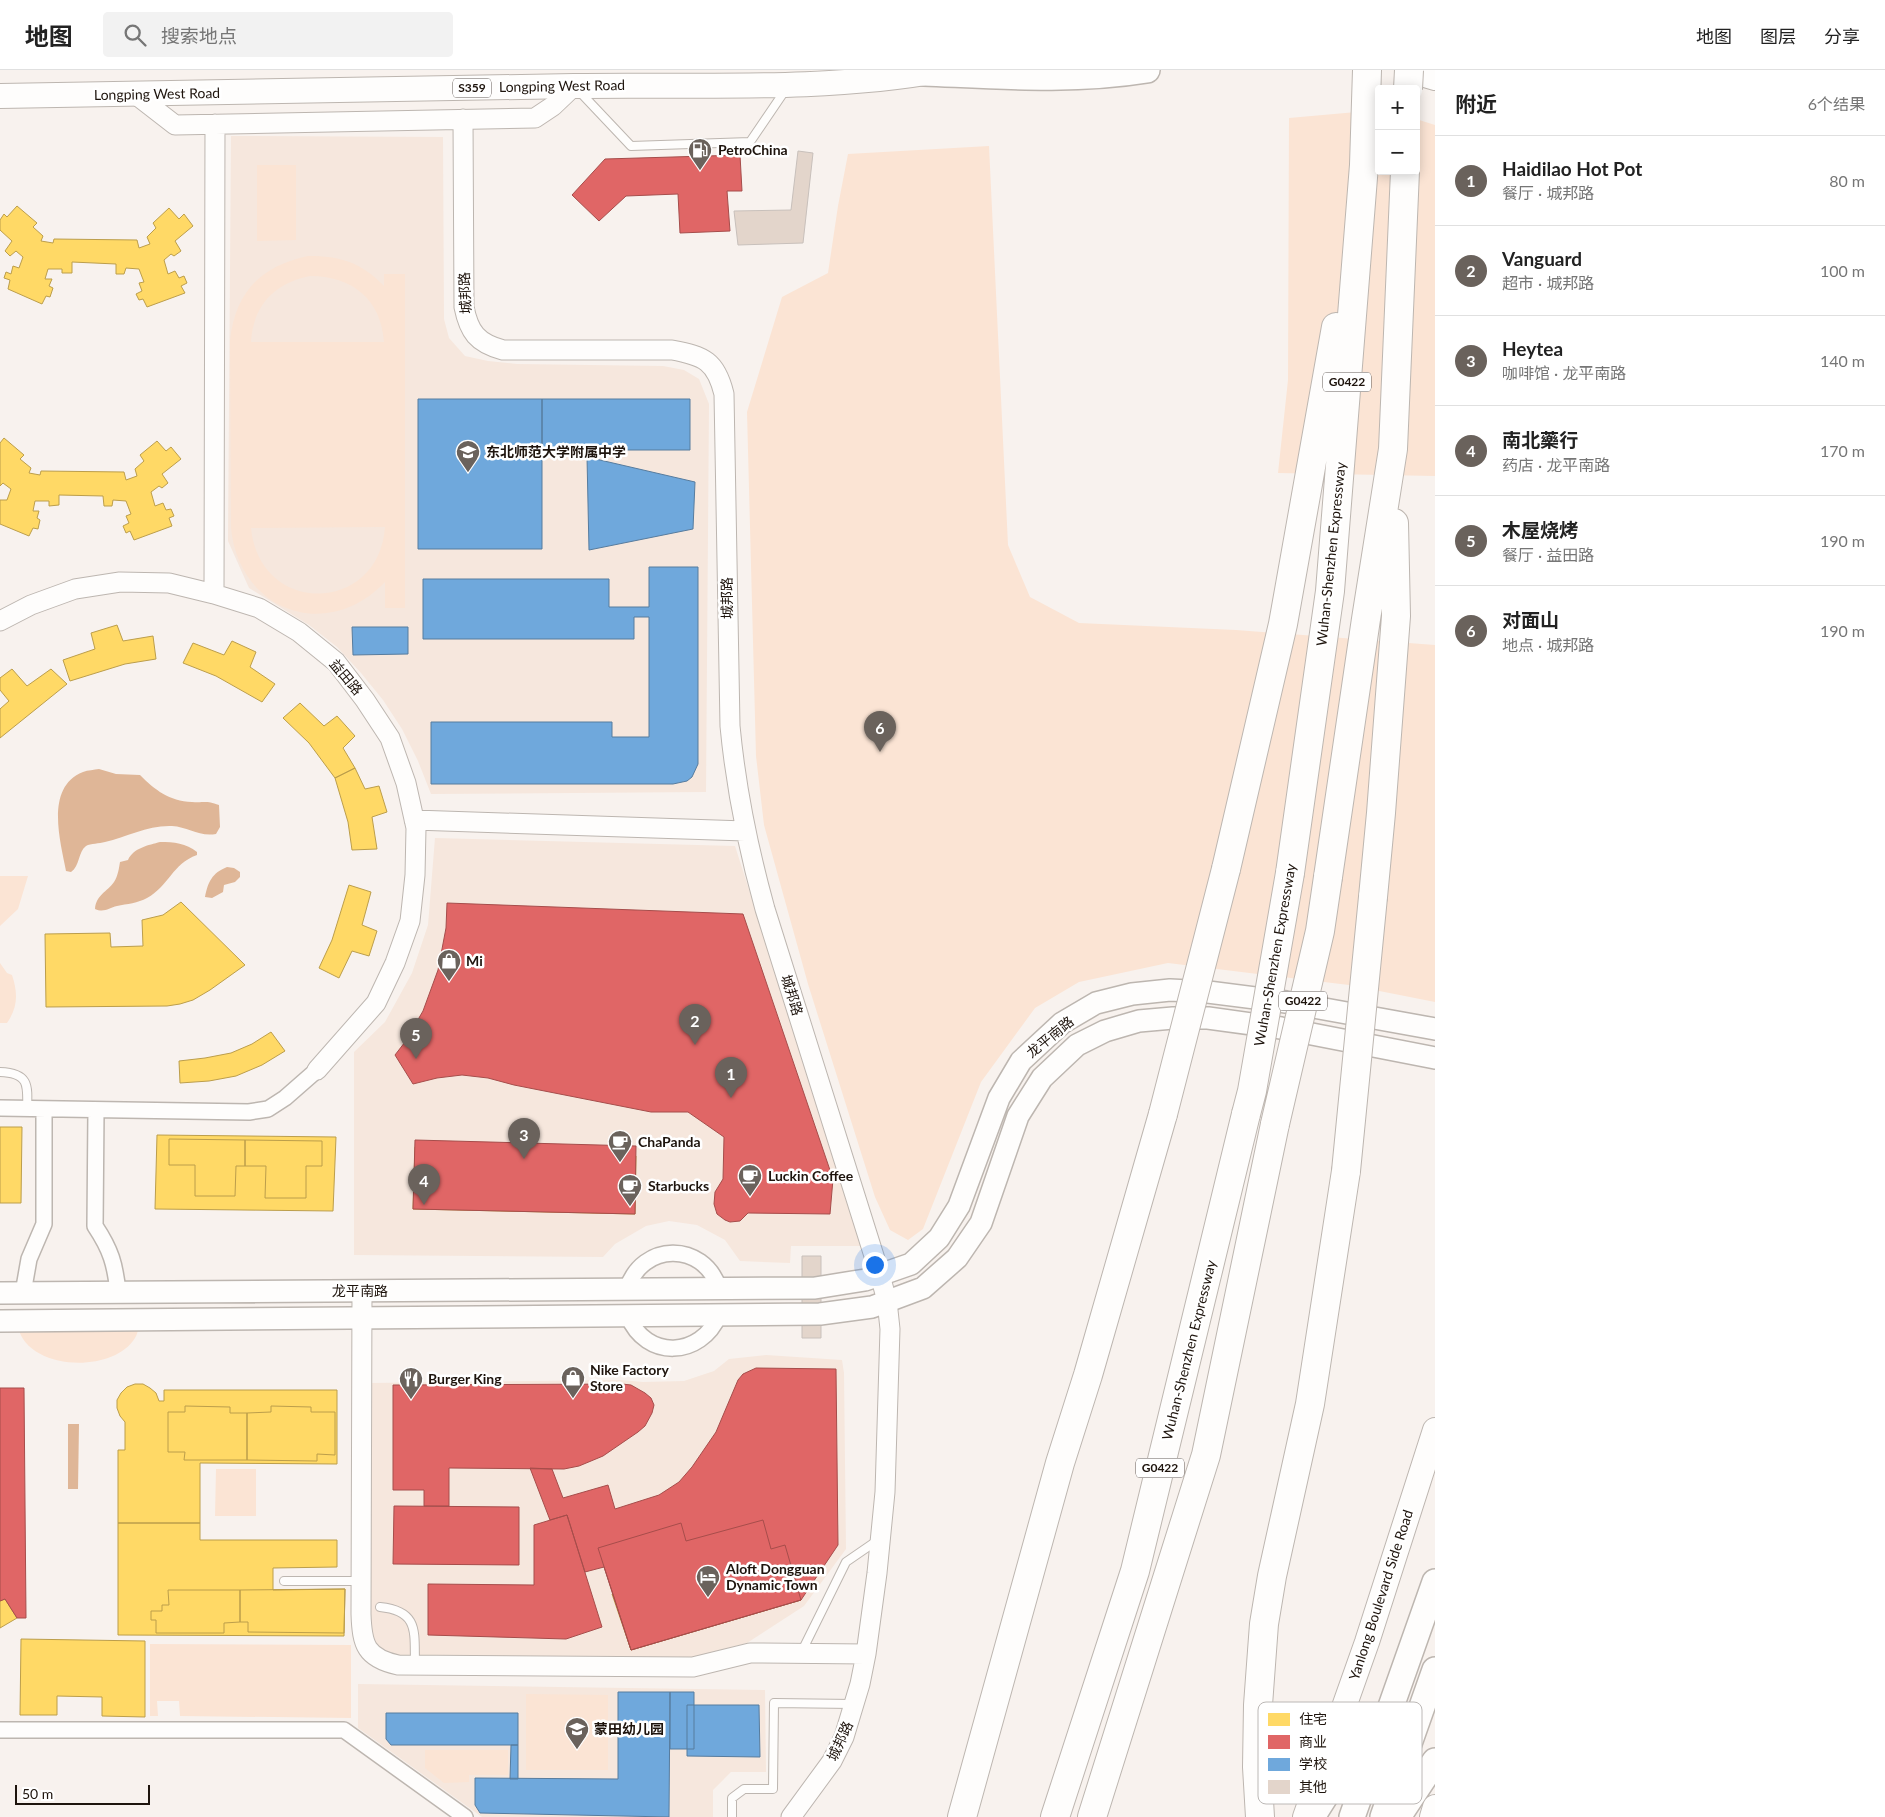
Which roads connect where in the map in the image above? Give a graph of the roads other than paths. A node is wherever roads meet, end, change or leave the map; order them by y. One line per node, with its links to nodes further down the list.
1 (1149, 70): 4 (highway)
2 (1367, 70): 13 (highway, Wuhan-Shenzhen Expressway / G0422)
3 (1408, 70): 6 (main road); 8 (highway, bridge)
4 (933, 72): 7 (main road, Longping West Road / S359)
5 (573, 78): 7 (main road, Longping West Road / S359); 7 (lane); 9 (main road, Longping West Road / S359); 11 (street)
6 (1435, 78)
7 (790, 84)
8 (1408, 85)
9 (135, 94): 10 (main road, Longping West Road / S359); 12 (street)
10 (0, 96)
11 (463, 119): 12 (street); 19 (street, 城邦路)
12 (215, 124): 16 (street)
13 (1364, 165): 72 (highway, bridge); 73 (highway, Wuhan-Shenzhen Expressway / G0422, bridge)
14 (1405, 175): 15 (highway, G0422)
15 (1393, 450): 51 (highway, bridge); 74 (highway, G0422, bridge)
16 (214, 594): 17 (street, 益田路); 18 (street, 益田路)
17 (0, 621)
18 (414, 820): 19 (street); 22 (street, 益田路)
19 (745, 831): 28 (street, 城邦路)
20 (1435, 1028): 28 (main road, 龙平南路)
21 (1435, 1058): 35 (main road, 龙平南路)
22 (317, 1070): 27 (street)
23 (0, 1072): 25 (lane)
24 (0, 1108): 25 (street)
25 (28, 1109): 26 (street)
26 (44, 1109): 27 (street); 34 (street)
27 (96, 1110): 32 (street)
28 (880, 1275): 29 (main road, 龙平南路); 35 (street, 城邦路)
29 (719, 1288): 30 (main road, 龙平南路); 30 (street)
30 (627, 1289): 31 (main road, 龙平南路)
31 (362, 1291): 32 (main road, 龙平南路); 38 (street)
32 (118, 1292): 34 (main road, 龙平南路)
33 (0, 1293): 34 (main road, 龙平南路)
34 (23, 1293)
35 (886, 1301): 36 (main road, 龙平南路); 41 (street, 城邦路)
36 (719, 1315): 37 (main road, 龙平南路); 37 (street)
37 (628, 1316): 38 (main road, 龙平南路)
38 (362, 1318): 39 (main road, 龙平南路); 43 (street)
39 (0, 1321)
40 (1435, 1430): 52 (main road, Yanlong Boulevard Side Road)
41 (881, 1539): 46 (lane); 47 (street, 城邦路)
42 (284, 1581): 43 (lane)
43 (361, 1581): 48 (street)
44 (1435, 1582): 50 (highway)
45 (380, 1607): 48 (lane)
46 (801, 1653): 47 (street); 48 (street)
47 (866, 1654): 55 (street, 城邦路)
48 (415, 1665)
49 (1435, 1670): 57 (highway)
50 (1401, 1678): 53 (highway); 54 (highway)
51 (1258, 1702)
52 (1345, 1702)
53 (1386, 1702)
54 (1393, 1702)
55 (854, 1704): 70 (lane); 71 (street, 城邦路)
56 (1258, 1705): 61 (highway, bridge)
57 (1422, 1707)
58 (0, 1730): 69 (street)
59 (1435, 1760): 60 (highway)
60 (1422, 1780)
61 (1258, 1784)
62 (1259, 1804): 75 (highway, bridge)
63 (1310, 1804): 76 (main road, Yanlong Boulevard Side Road)
64 (1320, 1804): 77 (highway)
65 (1357, 1804): 78 (highway)
66 (1388, 1804): 79 (highway)
67 (1406, 1804): 80 (highway)
68 (1435, 1806): 81 (main road)
69 (461, 1816)
70 (732, 1817)
71 (791, 1817)
72 (962, 1817)
73 (1055, 1817)
74 (1092, 1817)
75 (1260, 1817)
76 (1305, 1817)
77 (1312, 1817)
78 (1352, 1817)
79 (1383, 1817)
80 (1398, 1817)
81 (1432, 1817)

